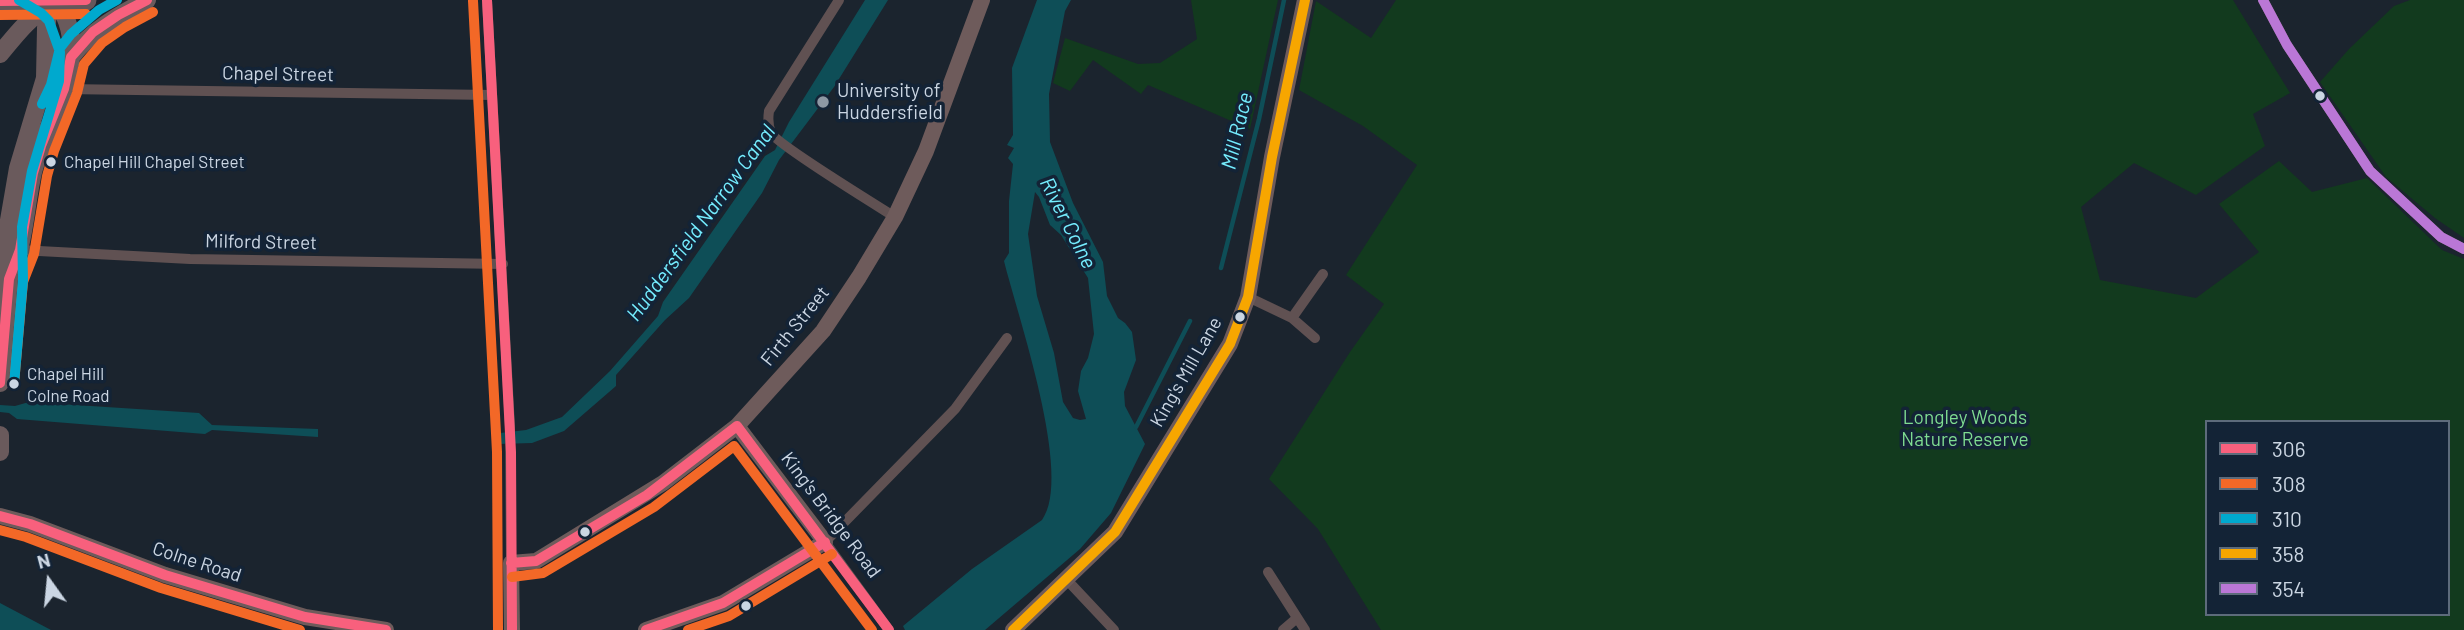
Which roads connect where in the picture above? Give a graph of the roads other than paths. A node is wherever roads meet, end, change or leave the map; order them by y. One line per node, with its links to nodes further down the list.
1 (56, 0): 2 (highway); 9 (highway); 10 (main road); 12 (main road)
2 (86, 0)
3 (147, 0): 12 (main road)
4 (487, 0): 14 (street)
5 (839, 0): 15 (street)
6 (982, 0): 15 (main road, Firth Street)
7 (1305, 0): 22 (main road, King's Mill Lane)
8 (2263, 0): 17 (street)
9 (13, 11): 10 (main road); 11 (main road)
10 (46, 46): 16 (main road)
11 (0, 54)
12 (71, 57): 13 (main road)
13 (64, 89): 14 (street, Chapel Street); 18 (main road)
14 (492, 95): 19 (street)
15 (895, 217): 27 (main road, Firth Street)
16 (4, 225): 21 (main road)
17 (2464, 249)
18 (20, 250): 19 (street, Milford Street); 21 (main road)
19 (503, 264): 32 (street)
20 (1323, 274): 23 (street)
21 (9, 279): 26 (main road)
22 (1248, 296): 23 (street); 34 (main road, King's Mill Lane)
23 (1292, 318): 25 (street)
24 (1007, 338): 31 (street)
25 (1315, 338)
26 (0, 383)
27 (737, 426): 31 (main road, King's Bridge Road); 32 (main road, Firth Street)
28 (0, 435): 29 (main road)
29 (0, 452)
30 (0, 516): 36 (main road, Colne Road)
31 (825, 542): 38 (main road); 39 (street, King's Bridge Road)
32 (511, 563): 37 (main road)
33 (1268, 572): 35 (street)
34 (1067, 580): 40 (main road, King's Mill Lane); 41 (street)
35 (1297, 618): 42 (street); 43 (street)
36 (386, 630)
37 (512, 630)
38 (646, 630)
39 (889, 630)
40 (1013, 630)
41 (1114, 630)
42 (1283, 630)
43 (1305, 630)

